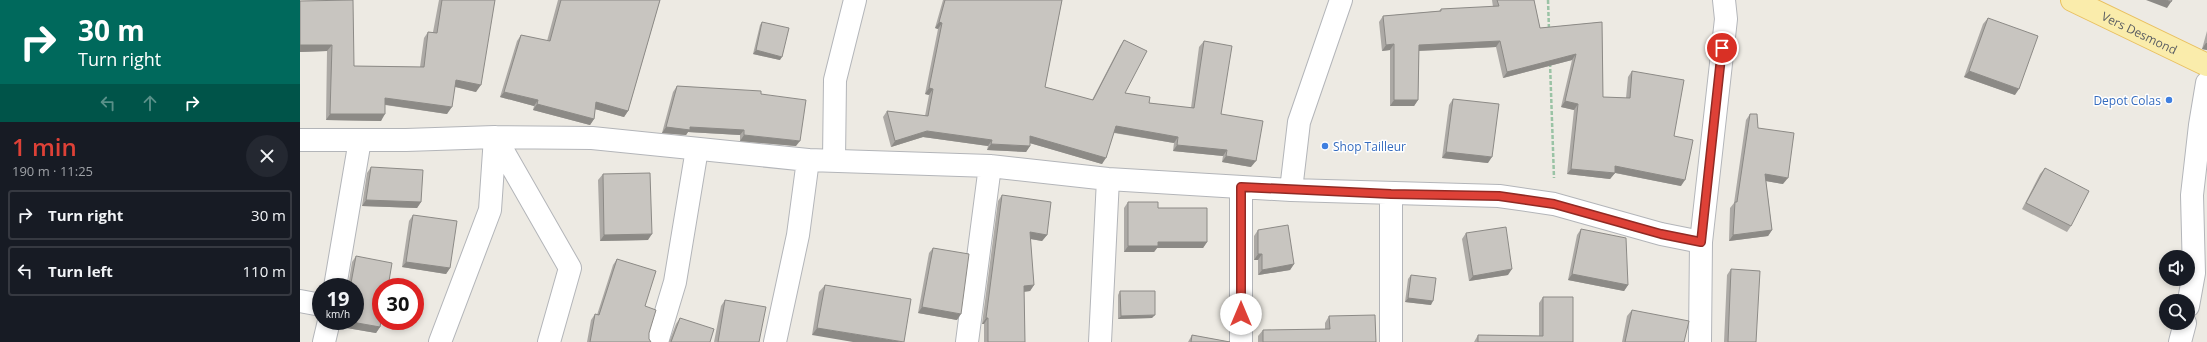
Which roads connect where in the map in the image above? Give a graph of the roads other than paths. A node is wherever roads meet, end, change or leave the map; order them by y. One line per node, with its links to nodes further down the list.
1 (855, 0): 12 (street)
2 (1341, 0): 16 (street)
3 (1724, 0): 18 (street)
4 (2072, 0): 5 (main road, Vers Desmond)
5 (2207, 65)
6 (2207, 83): 20 (street)
7 (495, 137): 9 (street); 10 (street); 26 (street); 27 (street)
8 (300, 140): 9 (street)
9 (360, 140): 19 (street)
10 (697, 149): 11 (street); 28 (street)
11 (808, 160): 12 (street); 29 (street)
12 (834, 160): 13 (street)
13 (990, 166): 14 (street); 30 (street)
14 (1108, 179): 15 (street); 31 (street)
15 (1241, 187): 16 (street); 32 (street)
16 (1291, 190): 17 (street)
17 (1391, 194): 18 (street); 33 (street)
18 (1701, 242): 34 (street)
19 (337, 278)
20 (2190, 294)
21 (300, 301): 22 (street)
22 (312, 303)
23 (327, 330): 25 (street)
24 (2183, 330): 35 (street)
25 (324, 342)
26 (440, 342)
27 (549, 342)
28 (657, 342)
29 (775, 342)
30 (968, 342)
31 (1100, 342)
32 (1241, 342)
33 (1391, 342)
34 (1700, 342)
35 (2180, 342)

